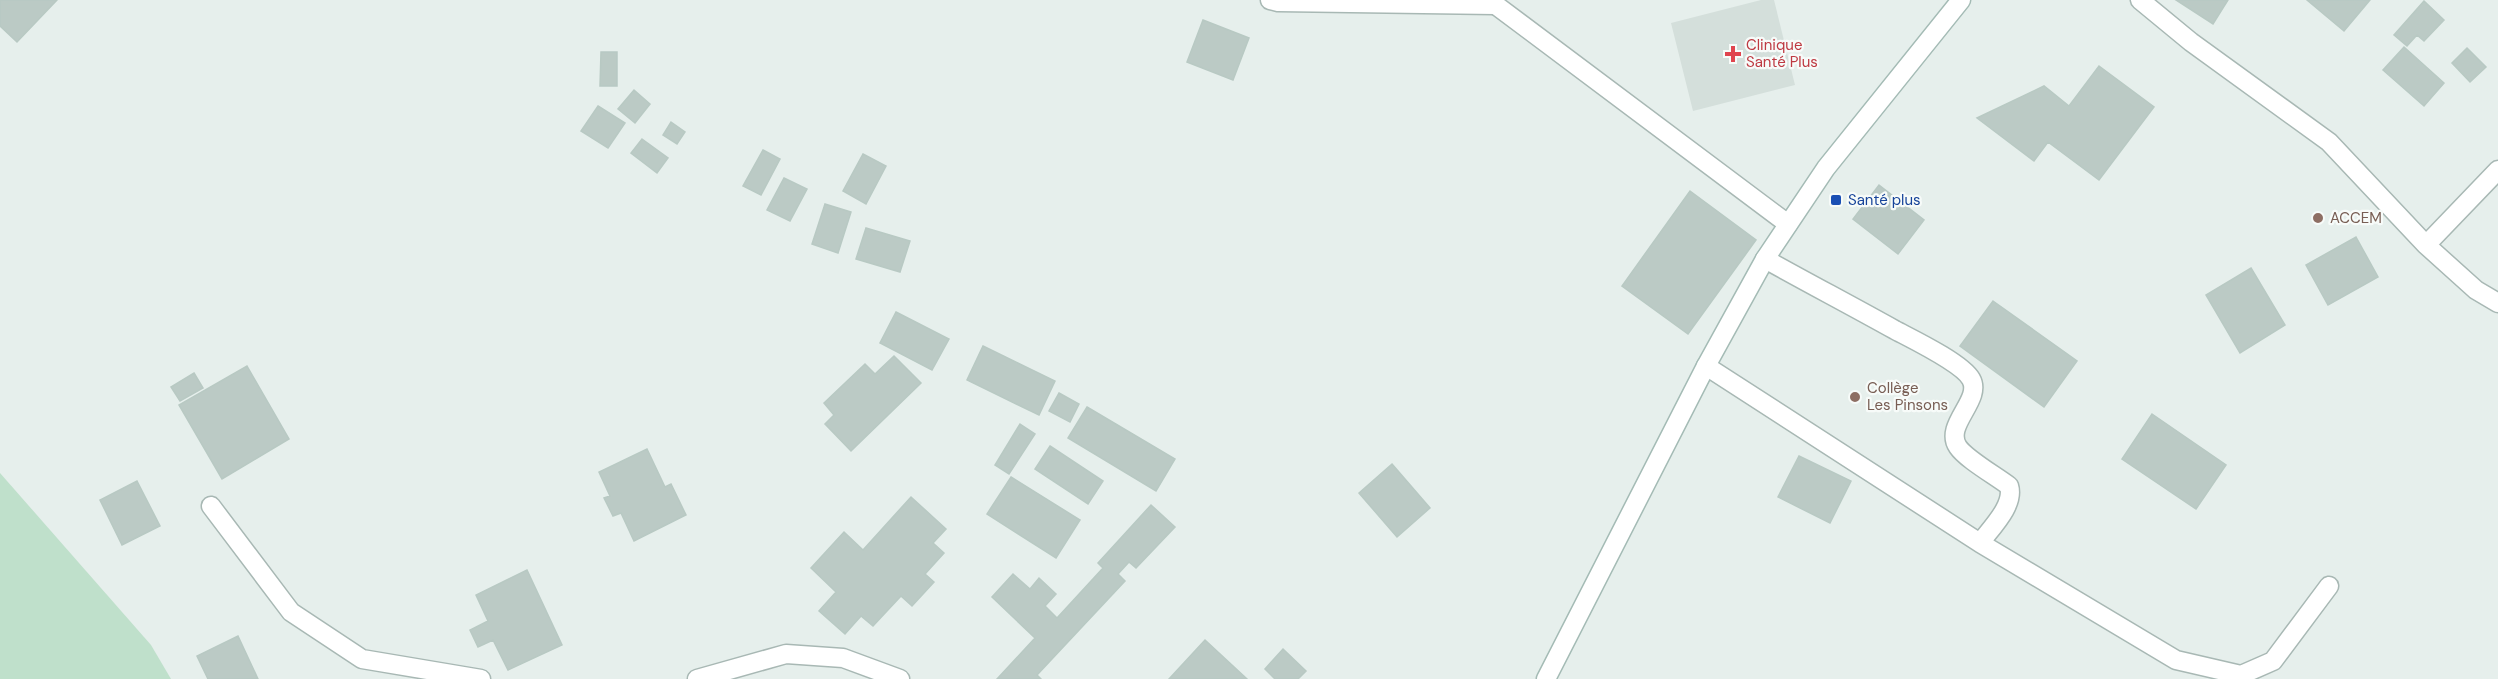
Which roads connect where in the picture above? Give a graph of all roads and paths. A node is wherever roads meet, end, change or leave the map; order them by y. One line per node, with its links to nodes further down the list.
1 (1270, 0): 4 (street)
2 (1961, 0): 6 (street)
3 (2140, 0): 7 (street)
4 (1492, 2): 6 (street)
5 (2498, 170): 7 (street)
6 (1788, 224): 8 (street)
7 (2426, 245): 9 (street)
8 (1765, 259): 10 (street); 12 (street)
9 (2498, 303)
10 (1706, 366): 12 (street); 17 (street)
11 (212, 506): 14 (street)
12 (1980, 543): 13 (street)
13 (2329, 586)
14 (481, 679)
15 (697, 679): 16 (street)
16 (900, 679)
17 (1546, 679)

